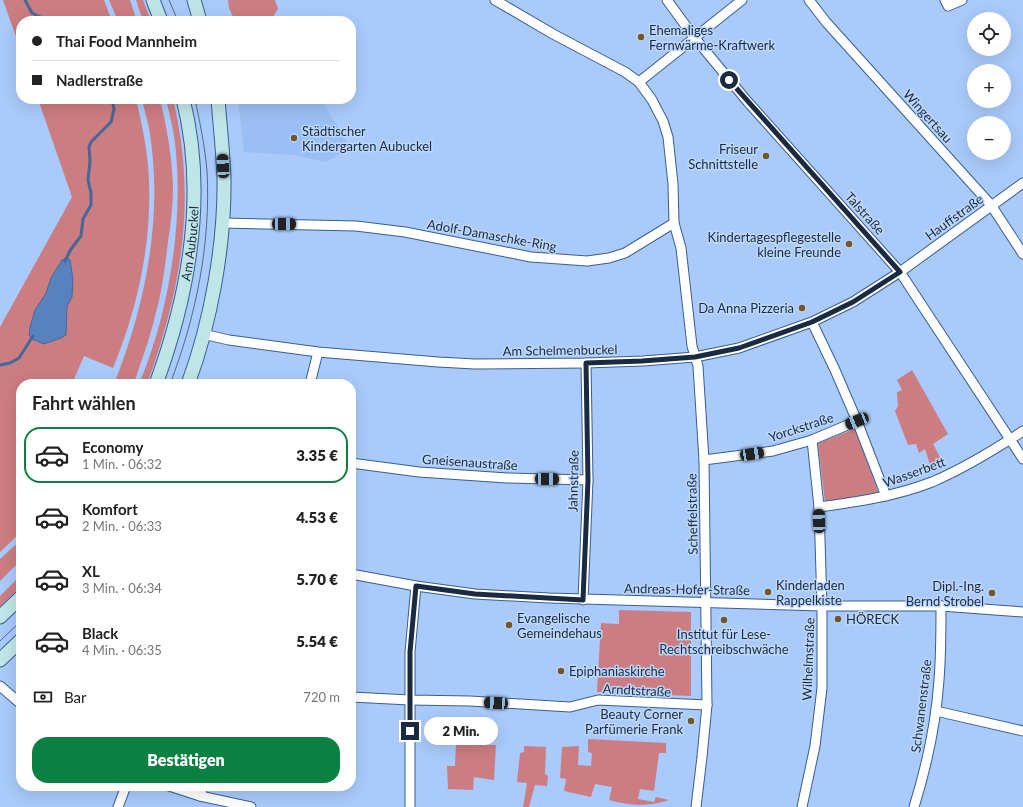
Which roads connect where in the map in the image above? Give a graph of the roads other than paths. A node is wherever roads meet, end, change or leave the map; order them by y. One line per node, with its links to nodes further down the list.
1 (154, 0): 9 (main road)
2 (194, 0): 10 (main road)
3 (495, 0): 12 (street)
4 (667, 0): 11 (street, Talstraße)
5 (742, 0): 11 (street)
6 (809, 0): 16 (street, Wingertsau)
7 (945, 0): 8 (street)
8 (962, 0)
9 (159, 16)
10 (199, 16)
11 (694, 38): 12 (street); 20 (street, Talstraße)
12 (639, 82): 18 (street)
13 (184, 104): 26 (main road, Am Aubuckel)
14 (218, 104): 17 (main road)
15 (1023, 183): 16 (street, Hauffstraße)
16 (991, 205): 19 (street, Wingertsau); 20 (street, Hauffstraße)
17 (228, 223): 18 (street, Adolf-Damaschke-Ring); 22 (main road)
18 (674, 223): 24 (street, Scheffelstraße)
19 (1023, 254)
20 (900, 272): 21 (street, Am Schelmenbuckel); 31 (street, Talstraße)
21 (812, 322): 24 (street, Am Schelmenbuckel); 29 (street)
22 (203, 334): 23 (street, Am Schelmenbuckel); 27 (main road)
23 (318, 352): 25 (street, Am Schelmenbuckel); 28 (street)
24 (695, 357): 25 (street, Am Schelmenbuckel); 34 (street, Scheffelstraße)
25 (586, 363): 36 (street, Jahnstraße)
26 (158, 379)
27 (190, 379)
28 (311, 379)
29 (857, 421): 32 (street, Yorckstraße); 37 (street)
30 (1023, 430): 31 (street)
31 (1011, 439): 33 (street, Talstraße); 37 (street, Wasserbett)
32 (812, 440): 34 (street, Yorckstraße); 38 (street, Wilhelmstraße)
33 (1023, 459)
34 (704, 460): 43 (street, Scheffelstraße)
35 (356, 464): 36 (street, Gneisenaustraße)
36 (588, 480): 41 (street, Jahnstraße)
37 (886, 496): 38 (street, Wasserbett)
38 (819, 507): 44 (street, Wilhelmstraße)
39 (356, 575): 40 (street, Andreas-Hofer-Straße)
40 (416, 586): 41 (street, Andreas-Hofer-Straße); 53 (street)
41 (583, 600): 43 (street, Andreas-Hofer-Straße)
42 (16, 602): 47 (main road)
43 (706, 603): 44 (street, Andreas-Hofer-Straße); 54 (street, Scheffelstraße)
44 (822, 606): 45 (street, Andreas-Hofer-Straße); 65 (street, Wilhelmstraße)
45 (942, 606): 46 (street, Andreas-Hofer-Straße); 55 (street, Schwanenstraße)
46 (1023, 612)
47 (0, 617)
48 (16, 645): 49 (main road)
49 (0, 660)
50 (0, 686): 52 (street)
51 (356, 697): 53 (street, Arndtstraße)
52 (16, 700)
53 (410, 700): 54 (street, Arndtstraße); 63 (street)
54 (707, 705): 64 (street, Scheffelstraße)
55 (936, 711): 56 (street); 66 (street, Schwanenstraße)
56 (1023, 731)
57 (124, 791): 61 (street)
58 (184, 791): 60 (street)
59 (202, 791): 60 (street)
60 (200, 796): 62 (street)
61 (118, 807)
62 (251, 807)
63 (410, 807)
64 (696, 807)
65 (802, 807)
66 (914, 807)

